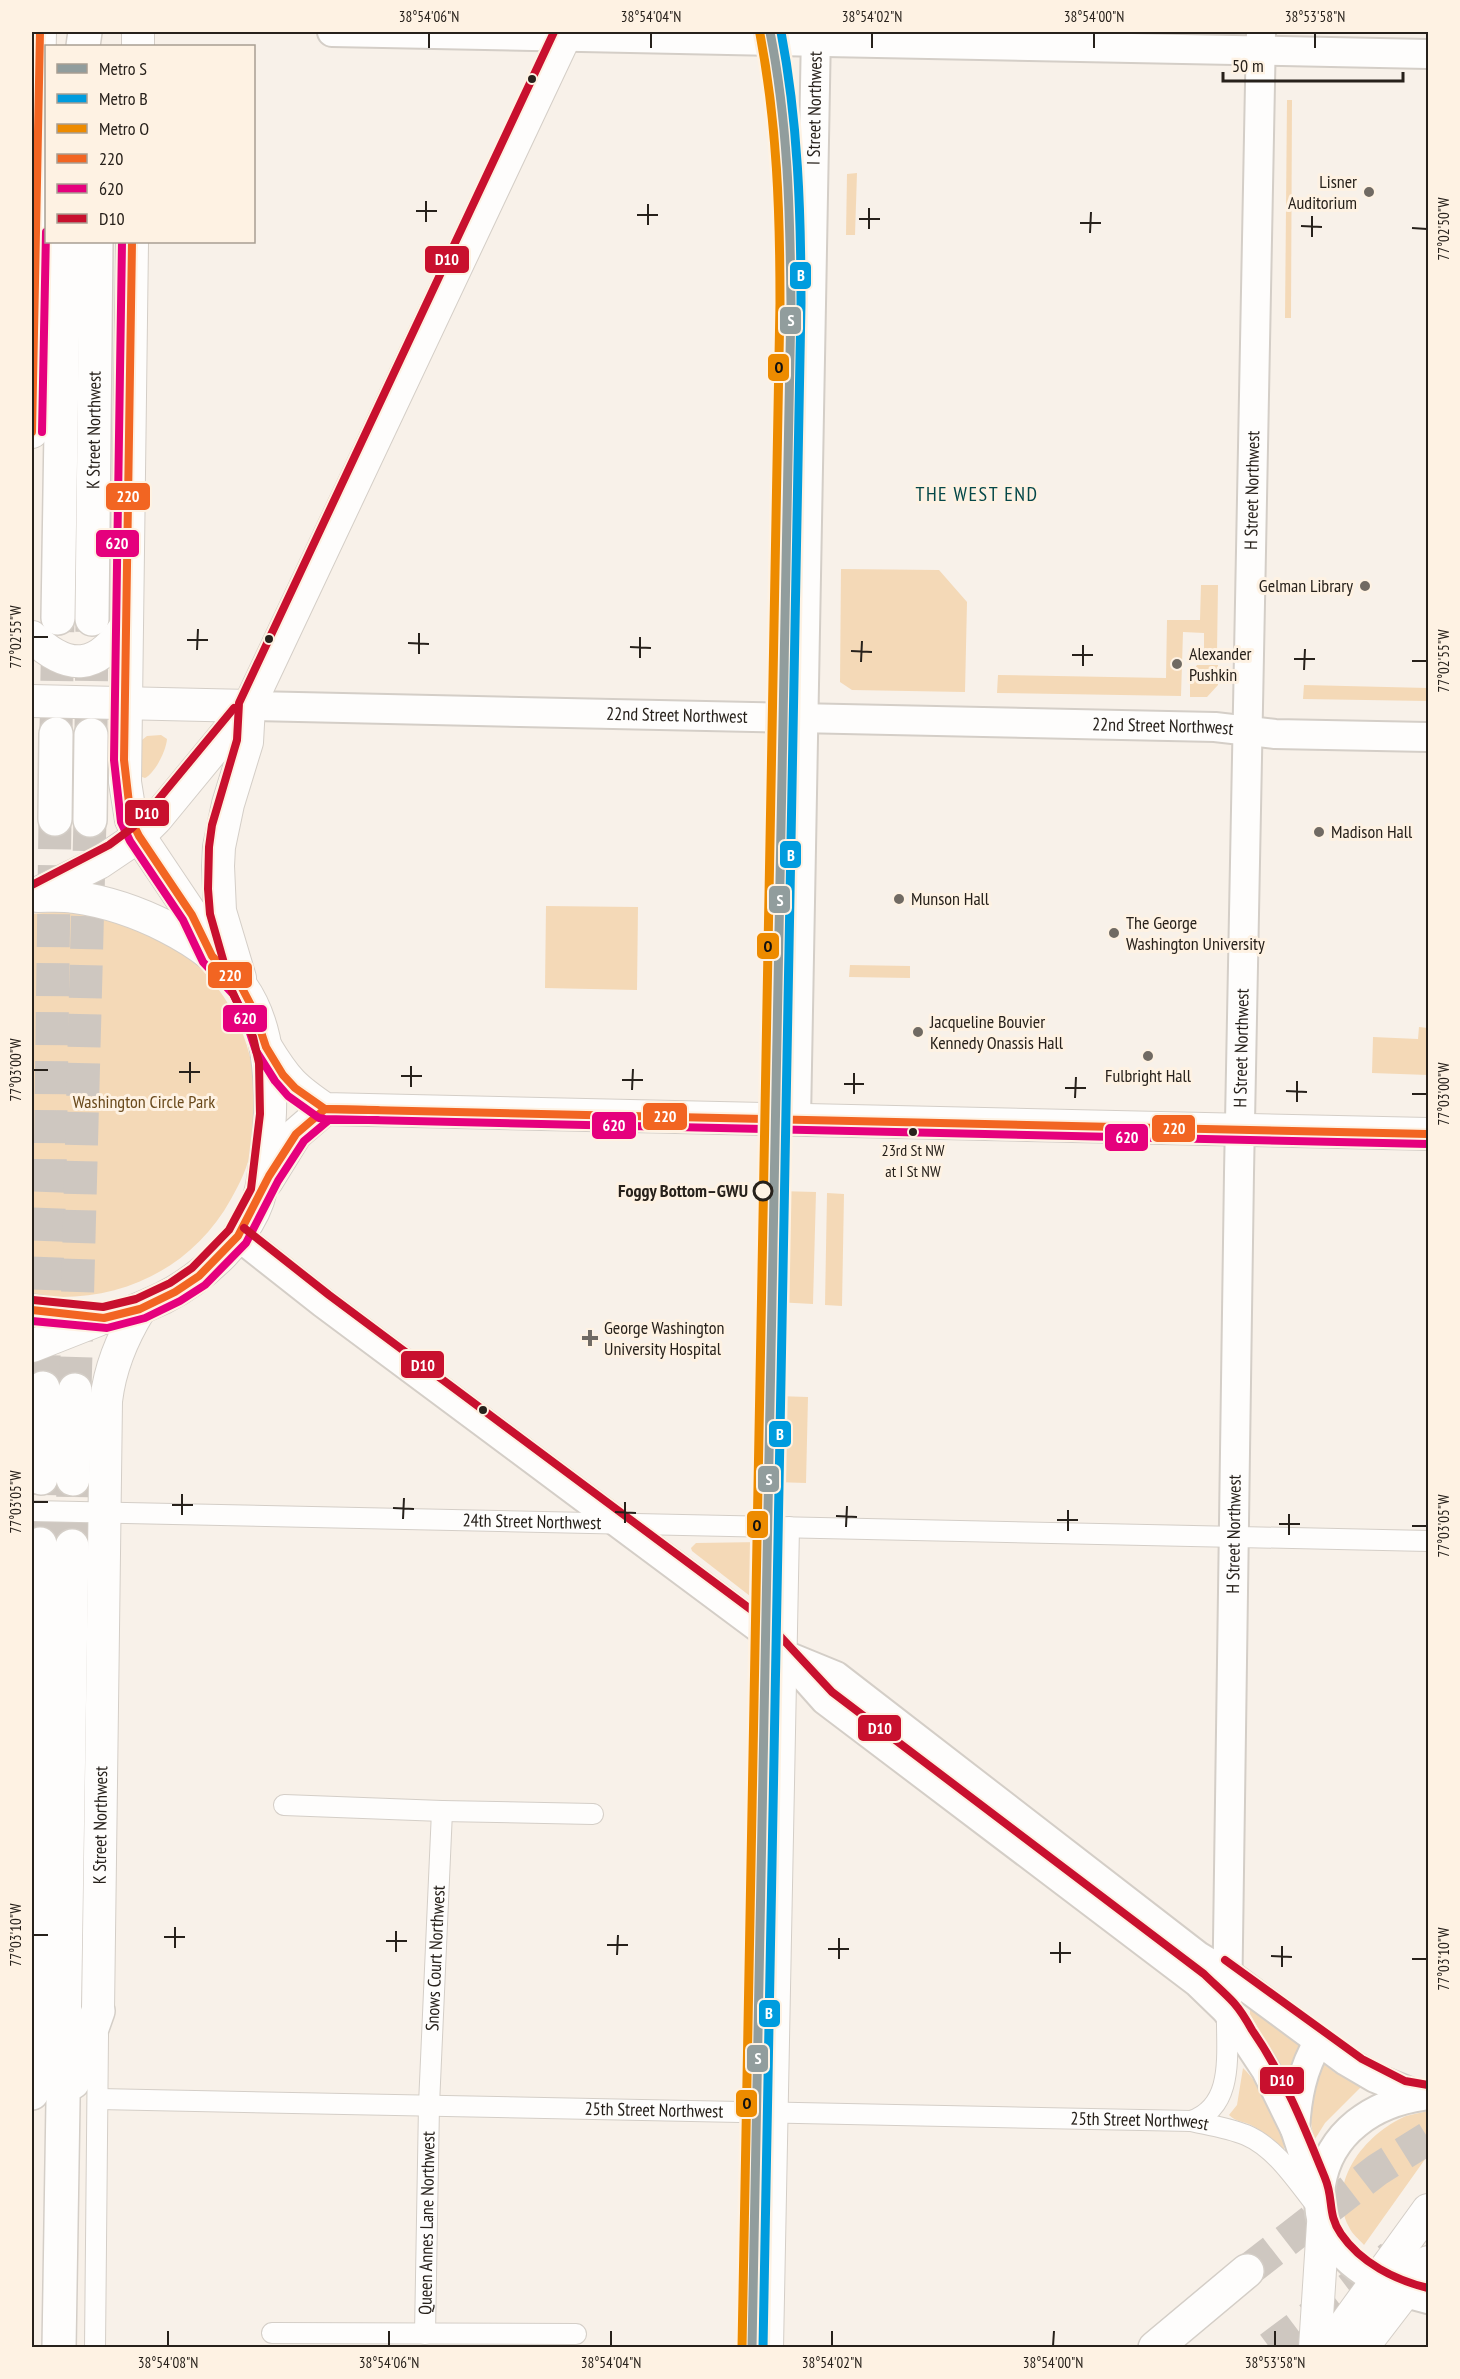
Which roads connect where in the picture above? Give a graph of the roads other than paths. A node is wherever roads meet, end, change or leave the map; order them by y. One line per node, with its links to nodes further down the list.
1 (40, 32): 10 (main road)
2 (332, 32): 3 (street)
3 (565, 33): 4 (street); 17 (main road)
4 (816, 36): 5 (street); 18 (street, I Street Northwest)
5 (1261, 41): 6 (street); 19 (street, H Street Northwest)
6 (1428, 54)
7 (64, 243): 11 (highway, K Street Northwest)
8 (96, 243): 12 (highway, K Street Northwest)
9 (132, 243): 13 (main road, K Street Northwest)
10 (32, 432)
11 (57, 618)
12 (92, 619)
13 (126, 626): 14 (main road); 16 (main road, K Street Northwest)
14 (32, 637)
15 (32, 701): 16 (main road, 22nd Street Northwest)
16 (124, 703): 17 (main road, 22nd Street Northwest); 25 (main road, K Street Northwest)
17 (249, 706): 18 (street, 22nd Street Northwest); 25 (main road); 28 (main road)
18 (805, 719): 19 (street, 22nd Street Northwest); 31 (street, I Street Northwest)
19 (1249, 730): 22 (street, 22nd Street Northwest); 32 (street, H Street Northwest)
20 (56, 734): 23 (highway)
21 (91, 735): 24 (highway)
22 (1428, 737)
23 (55, 819)
24 (90, 820)
25 (139, 837): 26 (main road); 27 (main road, K Street Northwest)
26 (33, 896): 27 (main road)
27 (212, 956): 28 (main road)
28 (242, 987): 29 (main road)
29 (266, 1047): 30 (main road); 34 (main road)
30 (325, 1110): 31 (main road); 34 (main road)
31 (796, 1120): 32 (main road)
32 (1240, 1130): 33 (main road); 46 (street, H Street Northwest)
33 (1428, 1134)
34 (261, 1192): 35 (main road)
35 (230, 1245): 36 (main road); 44 (street)
36 (140, 1309): 38 (main road); 43 (main road, K Street Northwest)
37 (32, 1310): 38 (main road)
38 (104, 1318): 39 (main road)
39 (32, 1346)
40 (41, 1478): 41 (highway)
41 (73, 1479)
42 (32, 1511): 43 (street, 24th Street Northwest)
43 (105, 1512): 44 (street, 24th Street Northwest); 54 (main road, K Street Northwest)
44 (619, 1524): 45 (street, 24th Street Northwest); 48 (street)
45 (789, 1527): 46 (street, 24th Street Northwest); 48 (street)
46 (1235, 1537): 47 (street, 24th Street Northwest); 53 (street, H Street Northwest)
47 (1428, 1541)
48 (785, 1654): 52 (street); 62 (street)
49 (284, 1805): 50 (street)
50 (442, 1812): 51 (street); 60 (street, Snows Court Northwest)
51 (593, 1814)
52 (1007, 1822): 53 (street); 55 (street)
53 (1228, 1974): 55 (street, H Street Northwest); 56 (street)
54 (98, 2011): 59 (street, K Street Northwest); 61 (highway)
55 (1227, 2012): 63 (street, H Street Northwest); 64 (street)
56 (1319, 2041): 58 (street); 64 (street)
57 (32, 2093): 61 (highway, K Street Northwest)
58 (1424, 2095): 65 (street)
59 (98, 2099): 60 (street, 25th Street Northwest); 75 (street, K Street Northwest)
60 (429, 2105): 62 (street, 25th Street Northwest); 71 (street, Queen Annes Lane Northwest)
61 (63, 2109): 74 (highway, K Street Northwest)
62 (777, 2114): 63 (street, 25th Street Northwest); 76 (street)
63 (1191, 2121): 65 (street, 25th Street Northwest)
64 (1295, 2129): 65 (street)
65 (1321, 2209): 69 (street); 78 (main road)
66 (1428, 2210): 69 (main road)
67 (1428, 2262): 69 (main road)
68 (1247, 2271): 77 (highway)
69 (1403, 2291): 79 (main road); 80 (main road)
70 (272, 2333): 71 (street)
71 (425, 2334): 73 (street, Queen Annes Lane Northwest)
72 (576, 2334): 73 (street, Queen Annes Lane Northwest)
73 (456, 2341)
74 (59, 2348)
75 (95, 2348)
76 (773, 2348)
77 (1155, 2348)
78 (1315, 2348)
79 (1328, 2348)
80 (1362, 2348)

